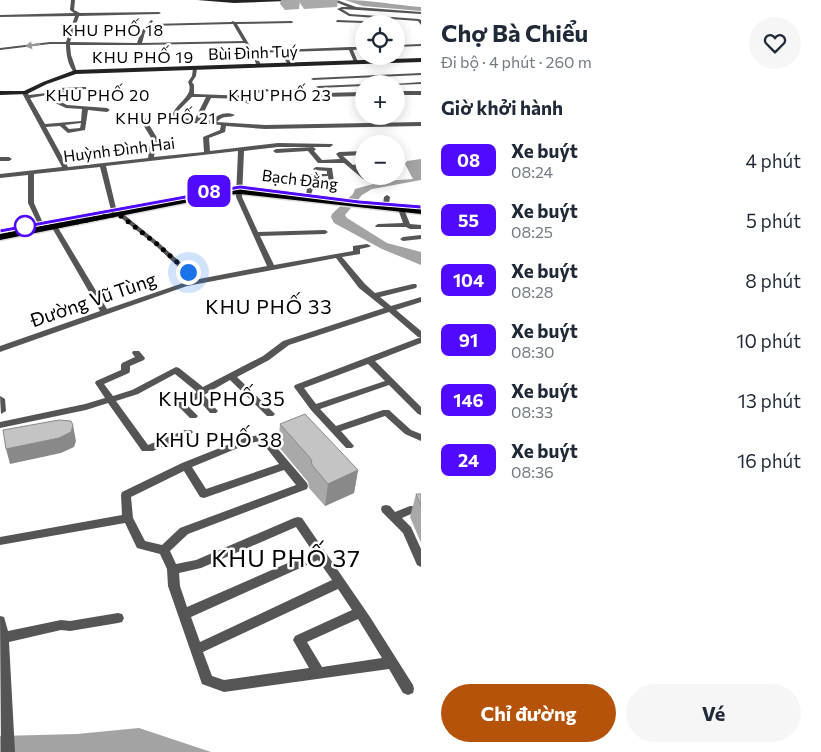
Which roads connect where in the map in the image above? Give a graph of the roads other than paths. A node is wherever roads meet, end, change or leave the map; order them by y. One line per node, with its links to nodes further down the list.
1 (73, 0): 9 (street)
2 (200, 0): 6 (street)
3 (247, 0): 6 (street)
4 (310, 0): 6 (street)
5 (334, 0): 7 (street)
6 (258, 2)
7 (355, 8): 8 (street); 15 (street)
8 (421, 13)
9 (78, 14): 10 (street); 16 (street); 18 (street)
10 (0, 16)
11 (337, 21): 14 (street)
12 (233, 22): 13 (street); 16 (street); 17 (street)
13 (292, 22)
14 (355, 22)
15 (421, 24)
16 (148, 25): 19 (street)
17 (245, 42): 19 (street); 25 (street)
18 (67, 43): 19 (street); 23 (street, one-way to 23); 33 (street)
19 (139, 44)
20 (421, 45): 21 (street)
21 (405, 46)
22 (352, 48): 24 (street); 26 (street)
23 (0, 49)
24 (282, 51): 25 (street); 30 (street)
25 (251, 52): 31 (street)
26 (355, 58)
27 (405, 60): 28 (street, Bùi Đình Tuý)
28 (421, 60)
29 (355, 62): 30 (street, Bùi Đình Tuý)
30 (290, 64): 31 (street, Bùi Đình Tuý)
31 (259, 65): 32 (street, Bùi Đình Tuý)
32 (195, 68): 33 (street, Bùi Đình Tuý); 49 (street)
33 (75, 72): 48 (street, Bùi Đình Tuý)
34 (421, 74): 35 (street)
35 (313, 79)
36 (421, 83): 37 (street)
37 (405, 84)
38 (355, 85): 39 (street)
39 (318, 86)
40 (84, 88): 42 (street)
41 (267, 91): 51 (street)
42 (61, 92)
43 (0, 93): 48 (street, Bùi Đình Tuý)
44 (405, 93): 45 (street)
45 (421, 93)
46 (45, 94): 48 (street)
47 (355, 94): 50 (street)
48 (27, 95): 65 (street)
49 (191, 95): 51 (street); 57 (street)
50 (322, 95)
51 (209, 96): 59 (street)
52 (55, 101): 53 (street)
53 (85, 108): 54 (street); 62 (street)
54 (107, 110)
55 (232, 115): 61 (street)
56 (142, 118): 75 (street)
57 (168, 119)
58 (180, 120): 59 (street)
59 (197, 121): 61 (street)
60 (79, 122): 62 (street)
61 (213, 123): 63 (street)
62 (61, 124): 65 (street)
63 (224, 124): 64 (street); 69 (street)
64 (421, 124)
65 (43, 126): 80 (street)
66 (330, 146): 67 (street); 68 (street)
67 (241, 150): 68 (street); 69 (street, Huỳnh Đình Hai); 86 (street)
68 (310, 150): 76 (street)
69 (206, 153): 71 (street, Huỳnh Đình Hai)
70 (355, 153): 76 (street)
71 (193, 154): 72 (street); 75 (street, Huỳnh Đình Hai)
72 (219, 158)
73 (0, 159): 74 (street)
74 (9, 159)
75 (151, 159): 77 (street, Huỳnh Đình Hai)
76 (345, 161): 79 (street)
77 (103, 165): 80 (street, Huỳnh Đình Hai); 92 (street)
78 (355, 165): 79 (street)
79 (350, 166): 82 (street)
80 (66, 169): 83 (street, Huỳnh Đình Hai)
81 (316, 169): 84 (street)
82 (355, 169)
83 (31, 173): 85 (street, Huỳnh Đình Hai); 93 (street)
84 (331, 175): 87 (street); 87 (street)
85 (0, 176)
86 (240, 189): 87 (main road, Bạch Đằng); 88 (main road, Bạch Đằng); 92 (main road, Bạch Đằng); 100 (street)
87 (309, 191): 88 (main road, Bạch Đằng)
88 (337, 201): 89 (main road, Bạch Đằng)
89 (359, 204): 90 (main road, Bạch Đằng); 91 (main road, Bạch Đằng)
90 (402, 209): 91 (main road, Bạch Đằng); 94 (street)
91 (421, 209)
92 (116, 211): 93 (main road, Bạch Đằng); 95 (main road, Bạch Đằng); 107 (street)
93 (40, 223): 98 (main road, Bạch Đằng)
94 (407, 225): 96 (street); 97 (street)
95 (54, 226): 101 (main road, Bạch Đằng); 112 (street)
96 (378, 226)
97 (421, 227)
98 (0, 231)
99 (325, 232): 100 (street)
100 (256, 234): 106 (street)
101 (0, 237)
102 (403, 239): 103 (street)
103 (420, 239)
104 (368, 246): 105 (street, Đường Vũ Tùng)
105 (338, 256): 106 (street, Đường Vũ Tùng); 109 (street)
106 (272, 268): 107 (street, Đường Vũ Tùng)
107 (197, 281): 112 (street, Đường Vũ Tùng)
108 (413, 286): 109 (street)
109 (374, 296): 111 (street)
110 (421, 299): 111 (street)
111 (390, 309): 113 (street); 119 (street)
112 (104, 311): 116 (street, Đường Vũ Tùng)
113 (417, 327): 114 (street)
114 (421, 335)
115 (421, 340): 118 (street)
116 (0, 349)
117 (136, 354): 123 (street)
118 (368, 360): 120 (street); 124 (street)
119 (231, 376): 121 (street); 128 (street)
120 (390, 382): 124 (street); 127 (street)
121 (200, 393): 123 (street); 125 (street); 129 (street)
122 (0, 399): 126 (street)
123 (110, 400): 130 (street); 132 (street)
124 (314, 408): 131 (street)
125 (213, 410)
126 (1, 411)
127 (421, 412)
128 (270, 414)
129 (193, 416)
130 (0, 425)
131 (334, 430): 133 (street); 134 (street)
132 (188, 432)
133 (421, 438)
134 (349, 446)
135 (286, 465): 136 (street); 136 (street); 140 (street)
136 (186, 466): 138 (street)
137 (421, 511): 142 (street)
138 (128, 518): 139 (street); 140 (street)
139 (0, 541)
140 (164, 550): 143 (street)
141 (320, 554): 143 (street); 144 (street); 146 (street)
142 (421, 562)
143 (173, 569): 146 (street)
144 (340, 582): 145 (street); 150 (street)
145 (360, 612): 151 (street); 152 (street)
146 (184, 614): 150 (street)
147 (118, 618): 149 (street)
148 (0, 621): 149 (street)
149 (3, 638): 154 (street)
150 (196, 649): 152 (street)
151 (392, 663): 152 (street); 153 (street)
152 (319, 673)
153 (408, 689)
154 (7, 720): 155 (street)
155 (8, 752)

